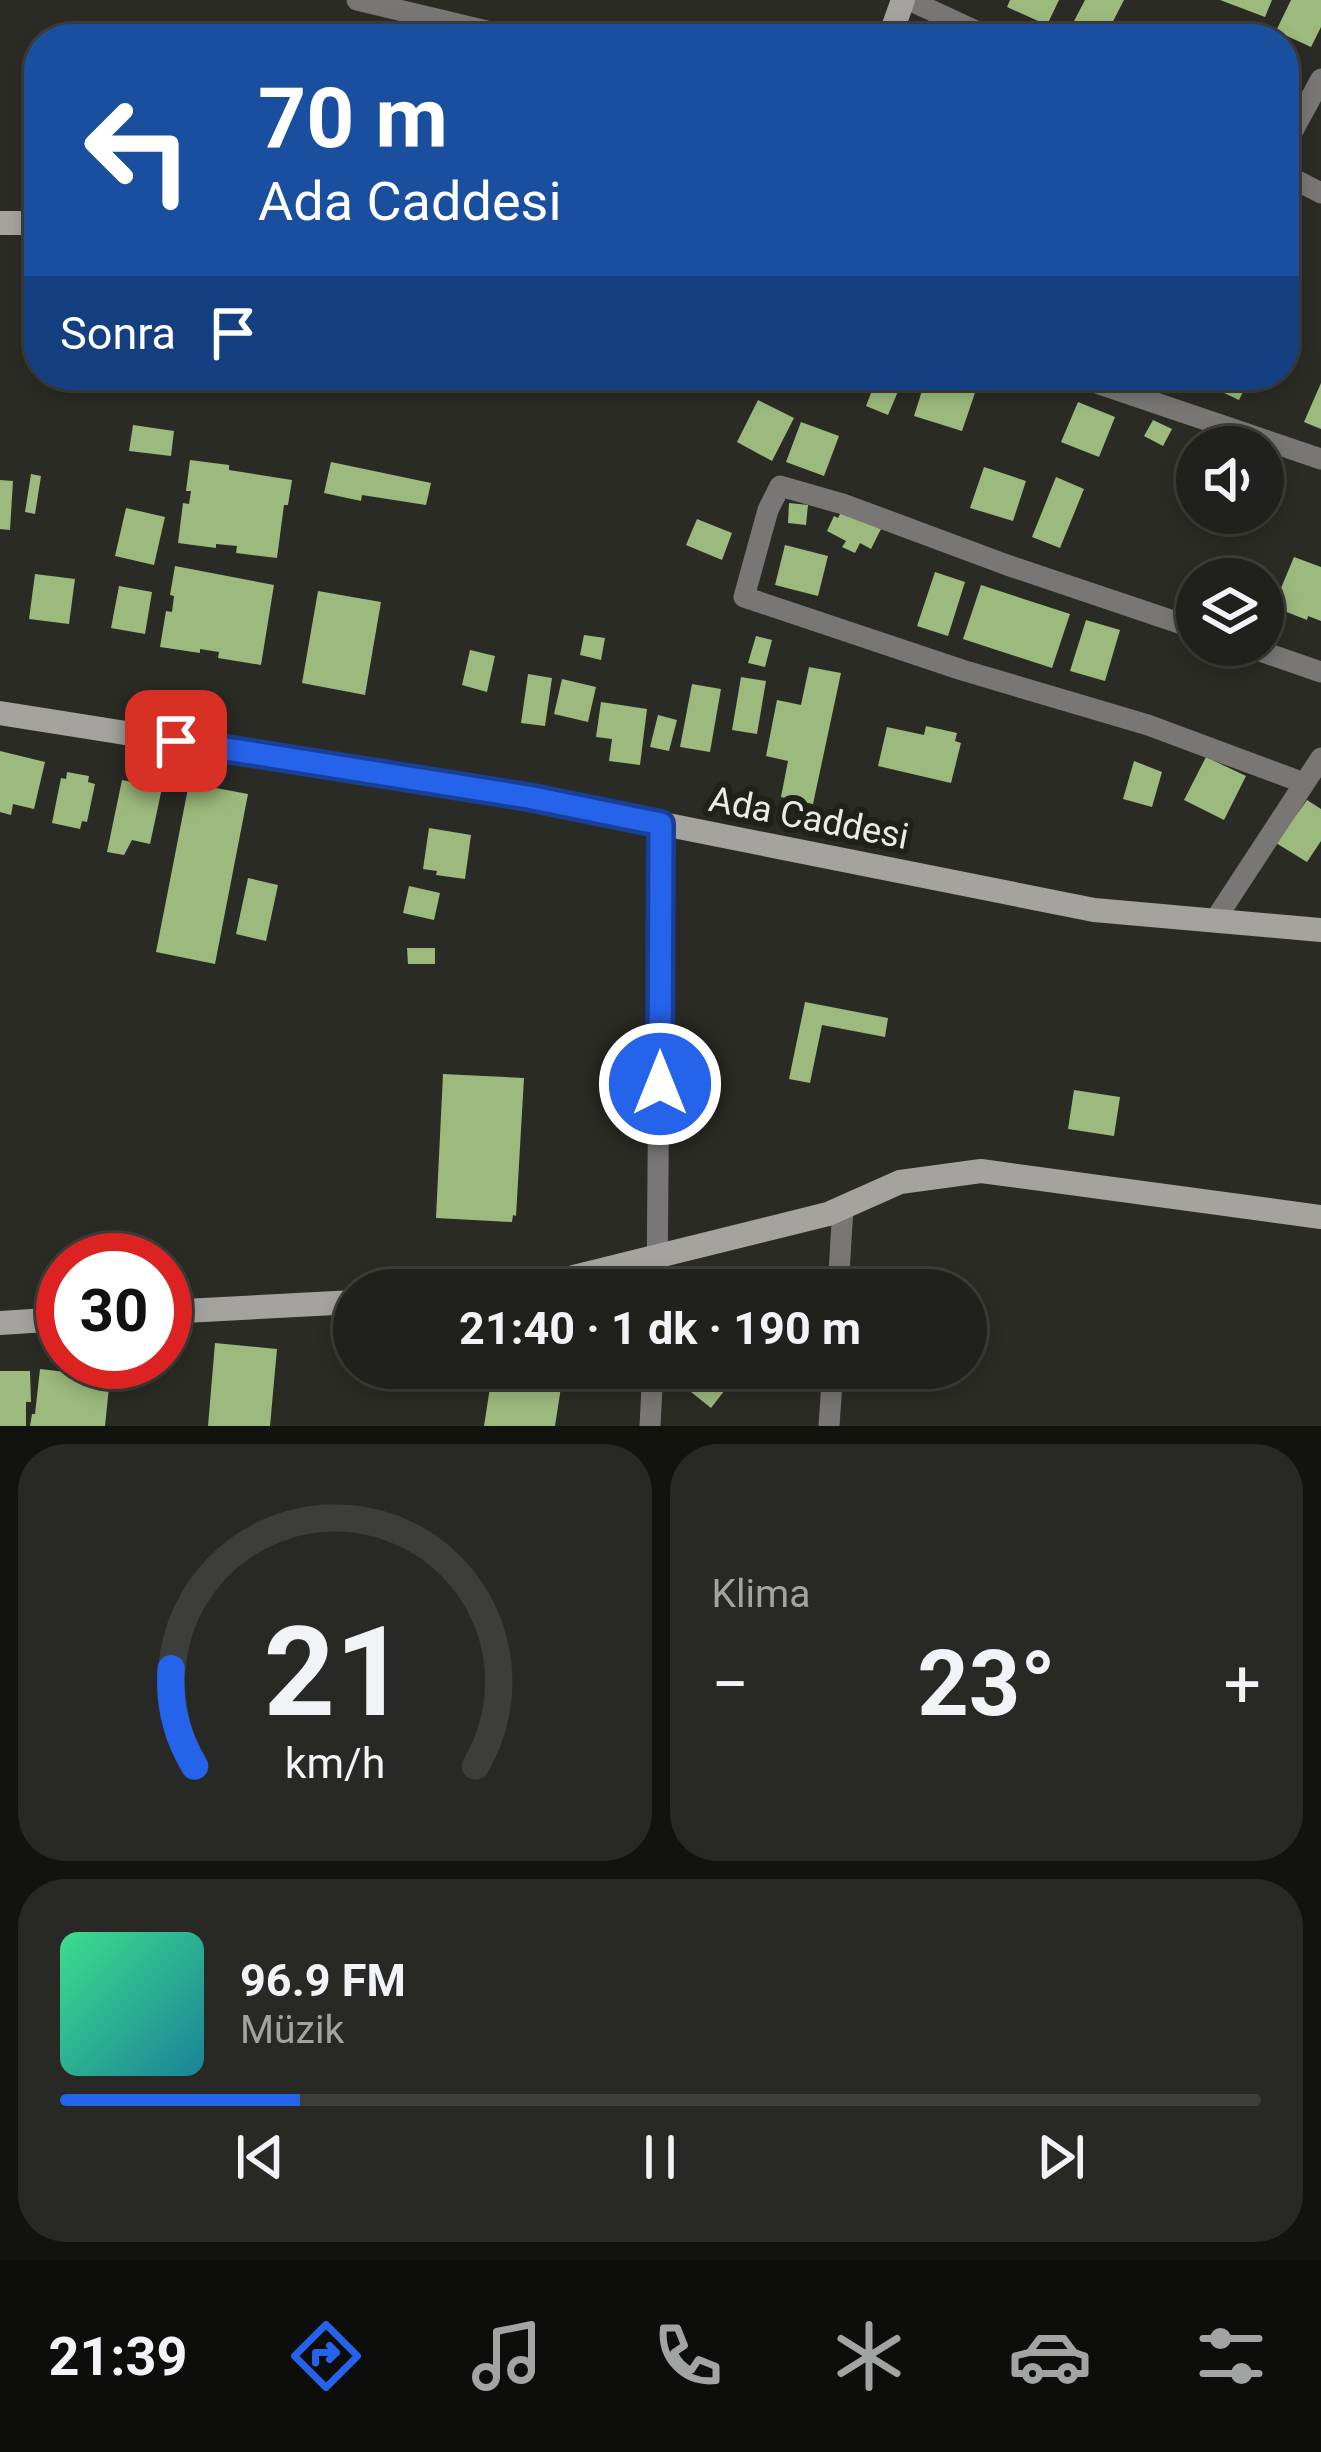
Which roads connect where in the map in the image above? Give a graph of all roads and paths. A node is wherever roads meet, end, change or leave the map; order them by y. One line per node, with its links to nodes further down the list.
1 (357, 0): 3 (street)
2 (906, 0): 4 (street)
3 (457, 24)
4 (960, 24)
5 (1321, 79): 6 (street)
6 (1299, 119)
7 (1117, 390): 8 (street)
8 (1321, 459)
9 (1176, 622): 14 (street)
10 (1284, 659): 11 (street)
11 (1321, 672)
12 (0, 713): 15 (main road, Ada Caddesi)
13 (1321, 758): 14 (street)
14 (1304, 783): 16 (street)
15 (661, 824): 16 (main road, Ada Caddesi); 20 (street)
16 (1215, 920): 17 (main road, Ada Caddesi)
17 (1321, 929)
18 (843, 1207): 19 (main road); 20 (main road); 23 (street)
19 (1321, 1217)
20 (658, 1257): 21 (main road); 22 (street)
21 (608, 1269)
22 (658, 1269)
23 (839, 1269)
24 (333, 1303): 25 (main road)
25 (192, 1311)
26 (36, 1321): 27 (main road)
27 (0, 1323)
28 (652, 1389): 30 (street)
29 (832, 1389): 31 (street)
30 (650, 1426)
31 (829, 1426)

